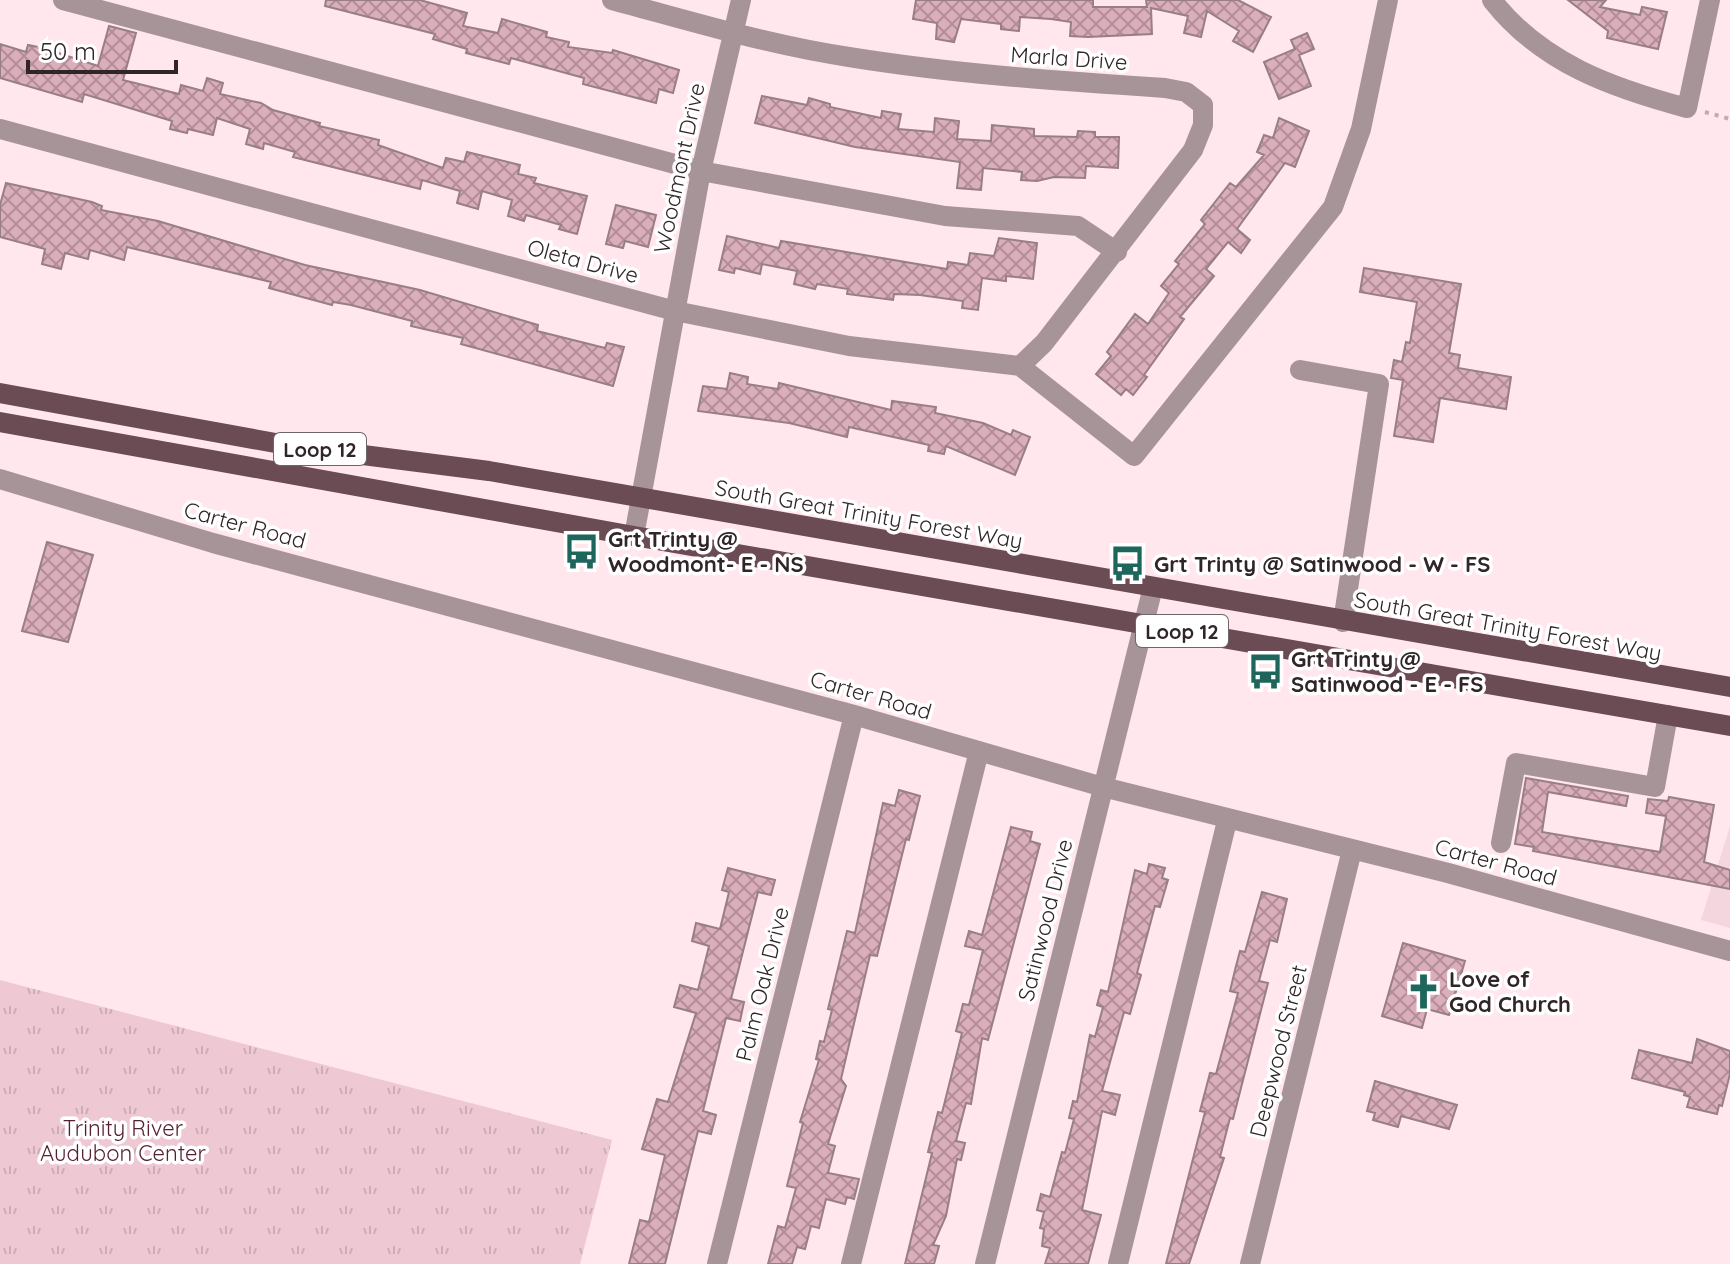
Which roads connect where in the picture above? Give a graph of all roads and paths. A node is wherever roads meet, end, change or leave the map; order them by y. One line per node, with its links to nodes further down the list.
1 (63, 0): 11 (street)
2 (612, 0): 7 (street, Marla Drive)
3 (741, 0): 7 (street, Woodmont Drive)
4 (1388, 0): 14 (street)
5 (1492, 0): 8 (street)
6 (1710, 0): 8 (street)
7 (733, 32): 11 (street, Woodmont Drive); 12 (street, Marla Drive)
8 (1687, 108): 9 (path)
9 (1730, 119)
10 (0, 129): 13 (street, Oleta Drive)
11 (701, 171): 12 (street); 13 (street, Woodmont Drive)
12 (1117, 252): 14 (street, Marla Drive)
13 (675, 311): 14 (street, Oleta Drive); 19 (street, Woodmont Drive)
14 (1020, 366)
15 (1300, 370): 22 (street)
16 (0, 393): 19 (main road, South Great Trinity Forest Way / Loop 12)
17 (0, 422): 20 (main road, Loop 12)
18 (0, 479): 25 (street, Carter Road)
19 (640, 499): 20 (street, Woodmont Drive); 21 (main road, South Great Trinity Forest Way / Loop 12)
20 (634, 536): 23 (main road, Loop 12)
21 (1153, 587): 22 (main road, South Great Trinity Forest Way / Loop 12); 23 (street, Satinwood Drive)
22 (1343, 622): 24 (main road, South Great Trinity Forest Way / Loop 12)
23 (1143, 625): 26 (main road, Loop 12); 29 (street, Satinwood Drive)
24 (1730, 687)
25 (854, 715): 28 (street, Carter Road); 34 (street, Palm Oak Drive)
26 (1668, 715): 27 (main road, Loop 12); 31 (street)
27 (1730, 726)
28 (979, 751): 29 (street, Carter Road); 35 (street)
29 (1103, 787): 30 (street, Carter Road); 36 (street, Satinwood Drive)
30 (1227, 821): 32 (street, Carter Road); 37 (street)
31 (1501, 843)
32 (1352, 850): 33 (street, Carter Road); 38 (street, Deepwood Street)
33 (1730, 951)
34 (717, 1264)
35 (851, 1264)
36 (985, 1264)
37 (1118, 1264)
38 (1250, 1264)

